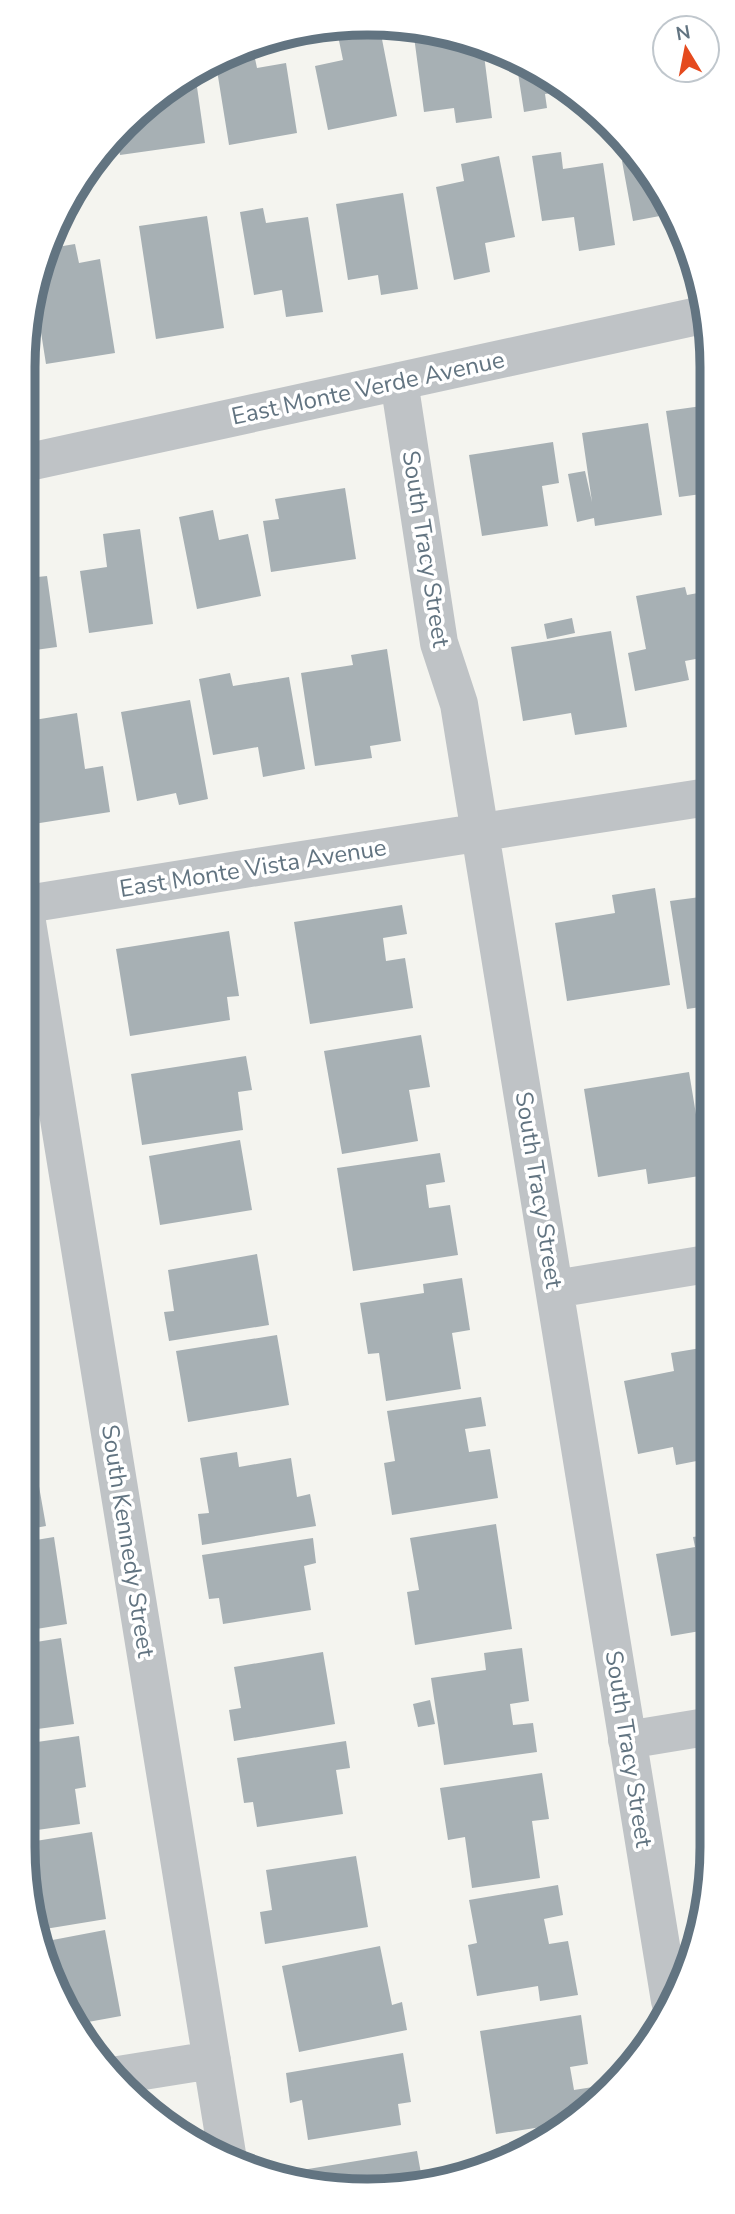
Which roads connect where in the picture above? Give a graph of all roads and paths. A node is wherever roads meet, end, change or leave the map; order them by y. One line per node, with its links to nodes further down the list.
1 (696, 316): 2 (street, East Monte Verde Avenue)
2 (399, 381): 3 (street, East Monte Verde Avenue); 5 (street, South Tracy Street)
3 (35, 461)
4 (700, 798): 5 (street, East Monte Vista Avenue)
5 (479, 832): 6 (street, East Monte Vista Avenue); 9 (street, South Tracy Street)
6 (35, 903)
7 (35, 971): 13 (street, South Kennedy Street)
8 (700, 1265): 9 (street)
9 (555, 1289): 11 (street, South Tracy Street)
10 (700, 1728): 11 (street)
11 (627, 1740): 12 (street, South Tracy Street)
12 (668, 1989)
13 (212, 2060): 14 (street); 15 (street, South Kennedy Street)
14 (125, 2074)
15 (226, 2148)

